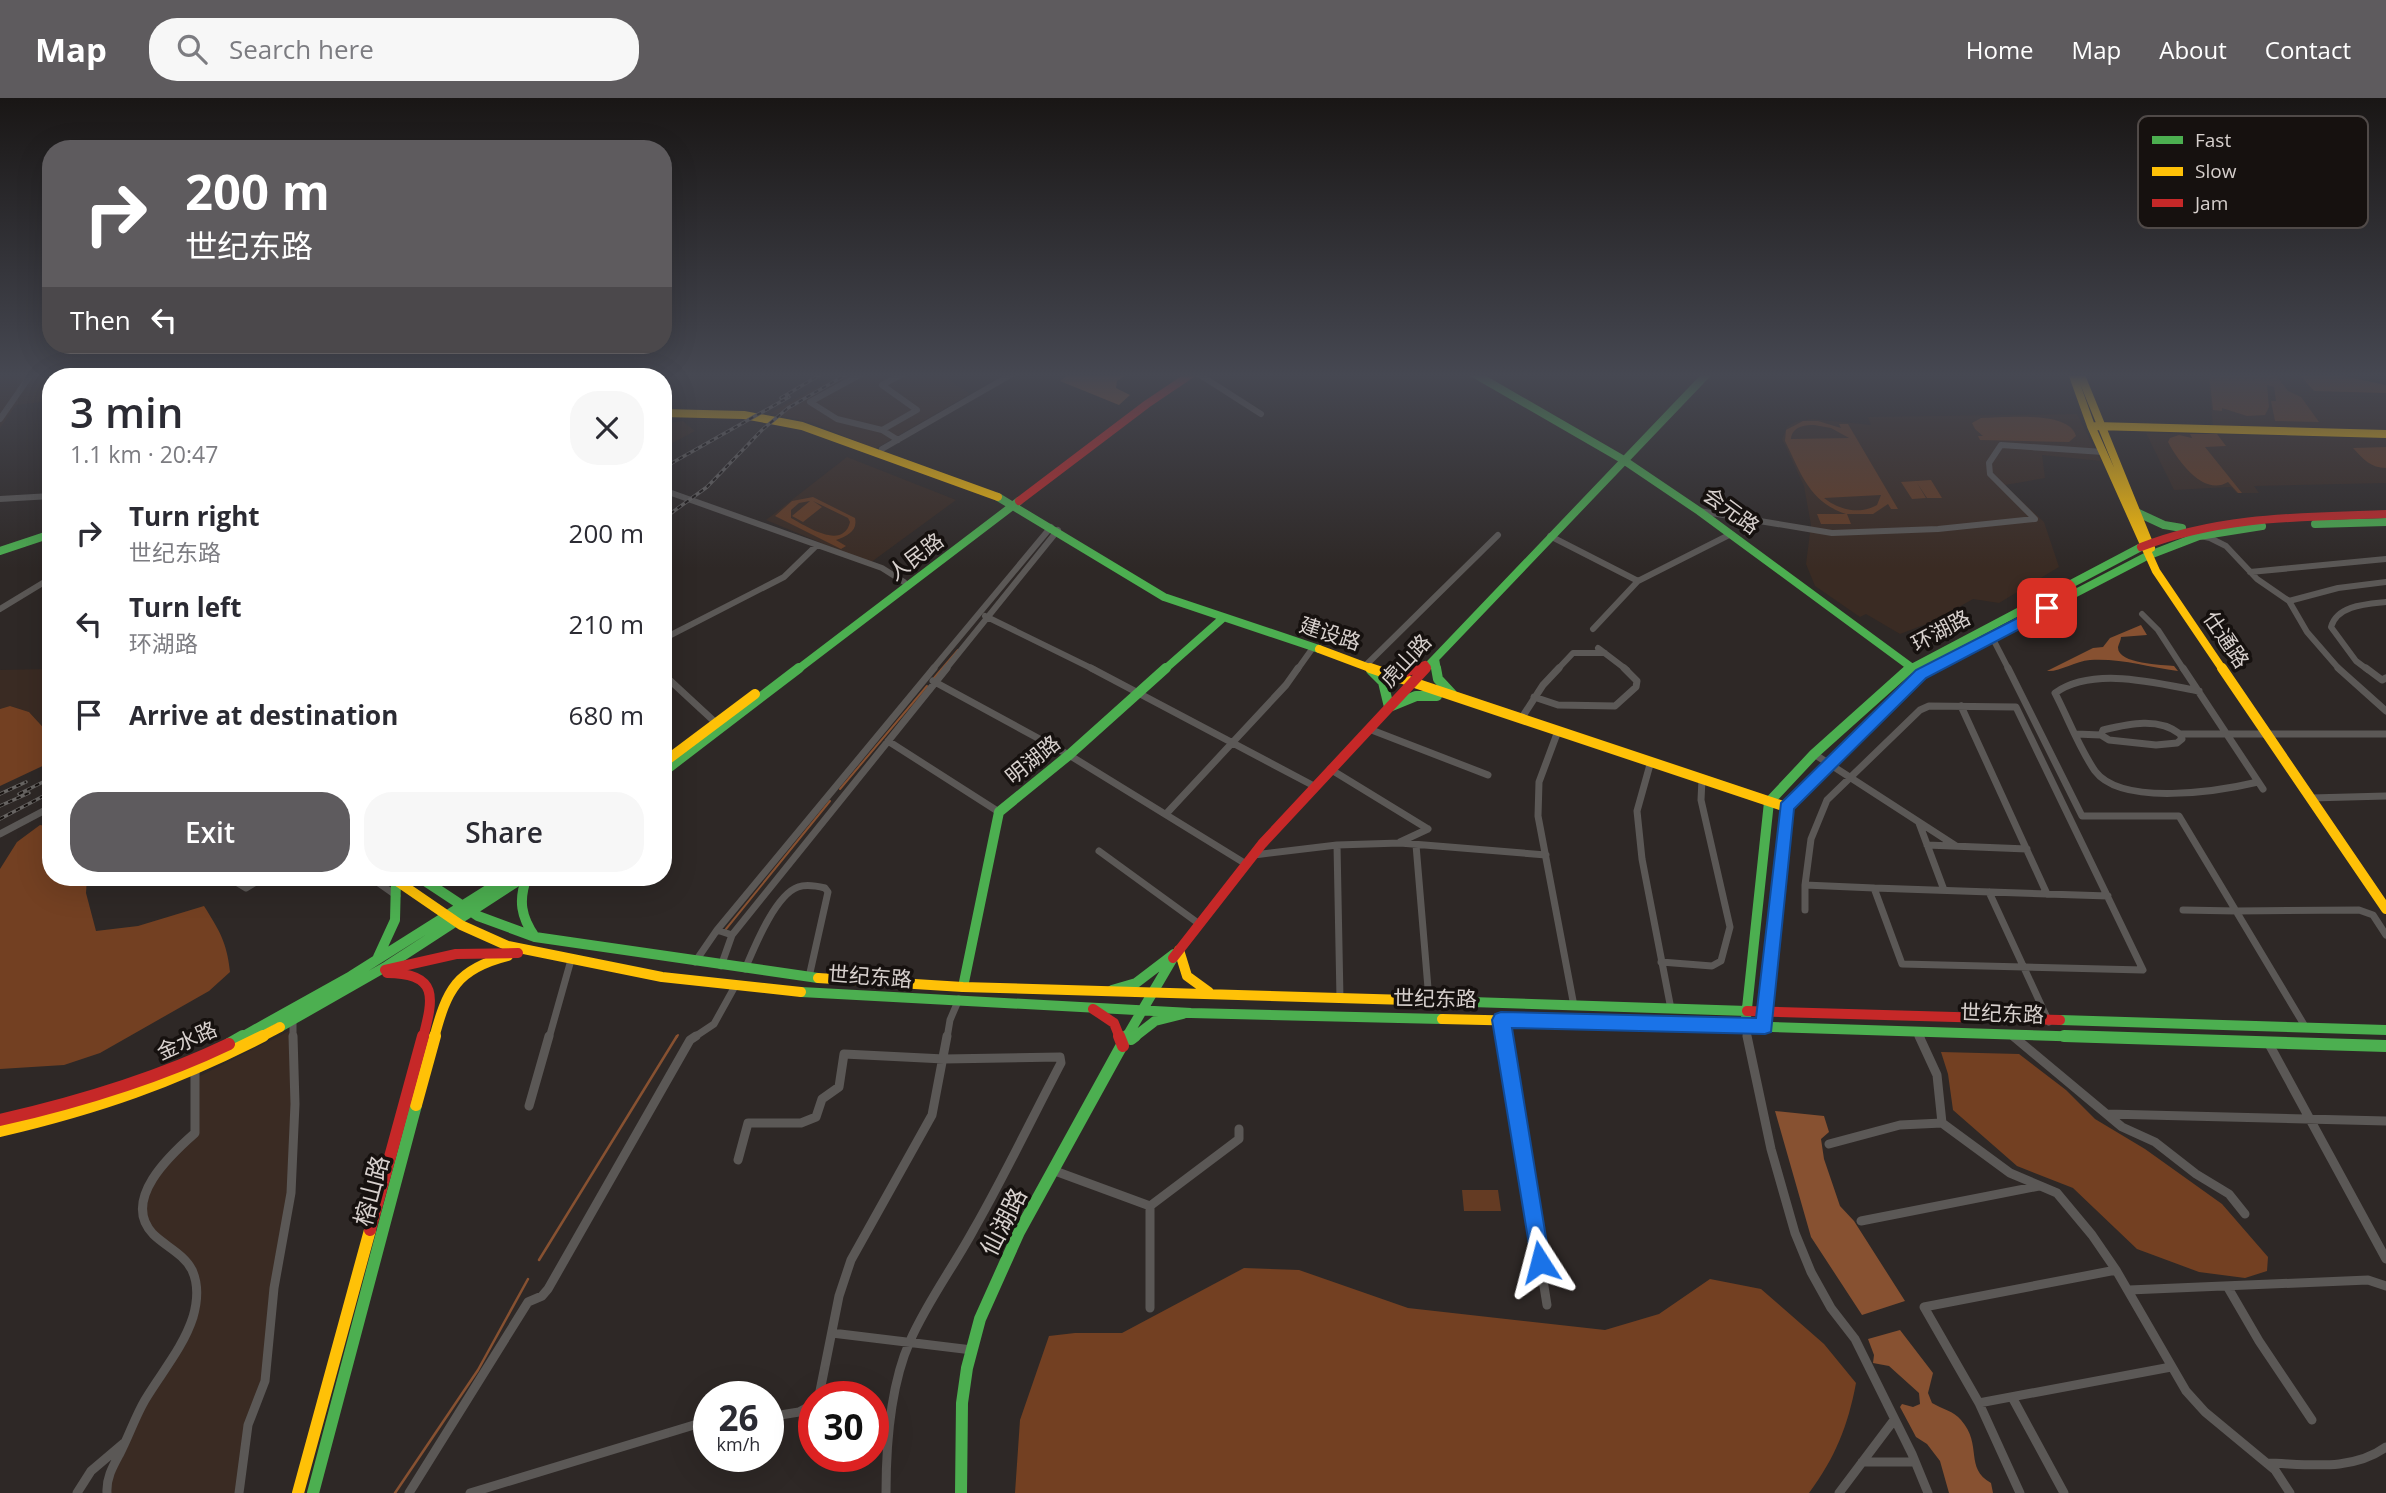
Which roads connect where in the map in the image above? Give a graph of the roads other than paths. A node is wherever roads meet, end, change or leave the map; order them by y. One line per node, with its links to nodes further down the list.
1 (835, 438): 17 (main road, 建设路)
2 (895, 438): 10 (street)
3 (901, 438): 10 (street)
4 (1095, 438): 17 (main road, 人民路)
5 (1101, 438): 17 (main road, 人民路)
6 (1586, 438): 13 (main road, 会元路)
7 (1643, 438): 13 (main road, 虎山路)
8 (2099, 438): 12 (main road, 仕通路)
9 (2101, 438): 19 (main road, 仕通路)
10 (898, 440): 11 (street)
11 (882, 449)
12 (2103, 452): 18 (street); 29 (main road, 仕通路)
13 (1622, 459): 18 (main road, 会元路); 26 (main road, 虎山路)
14 (672, 493): 28 (street)
15 (42, 497): 16 (street)
16 (0, 499)
17 (1010, 506): 22 (main road, 建设路); 33 (main road, 人民路); 81 (main road, 人民路)
18 (1699, 511): 24 (main road, 会元路)
19 (2136, 512): 23 (main road); 29 (main road, 仕通路)
20 (2386, 514): 23 (main road, 环湖路)
21 (2386, 522): 23 (main road, 环湖路)
22 (1055, 528): 40 (street); 42 (street); 43 (main road, 建设路)
23 (2198, 531): 29 (main road, 环湖路); 29 (main road, 环湖路); 32 (street)
24 (1731, 534): 34 (street); 52 (main road, 会元路)
25 (1498, 535): 51 (street)
26 (1550, 536): 34 (street); 50 (main road, 虎山路)
27 (42, 537): 30 (main road)
28 (817, 545): 33 (street); 45 (street)
29 (2148, 550): 46 (main road, 环湖路); 52 (main road, 环湖路); 72 (main road, 仕通路)
30 (0, 551)
31 (2386, 559): 32 (street)
32 (2250, 572): 37 (street)
33 (904, 582): 66 (main road, 人民路)
34 (1638, 582): 44 (street)
35 (2386, 582): 37 (street)
36 (42, 583): 39 (street)
37 (2288, 601): 64 (street)
38 (2386, 602): 54 (street)
39 (0, 609)
40 (980, 614): 42 (street); 53 (street)
41 (2142, 614): 58 (street)
42 (989, 617): 56 (street); 59 (street)
43 (1223, 618): 48 (main road, 建设路); 59 (main road, 明湖路)
44 (1594, 629)
45 (672, 634)
46 (1992, 637): 52 (main road, 环湖路); 130 (street)
47 (1598, 648): 49 (street)
48 (1312, 649): 51 (main road, 建设路); 75 (street)
49 (1605, 653): 60 (street); 60 (street)
50 (1435, 659): 51 (main road); 57 (main road, 虎山路); 61 (main road)
51 (1366, 665): 57 (main road, 建设路); 63 (main road)
52 (1916, 671): 77 (main road, 环湖路); 82 (main road, 环湖路)
53 (927, 678): 56 (street); 90 (street)
54 (2386, 678)
55 (672, 682): 66 (street)
56 (936, 683): 76 (street); 78 (street)
57 (1412, 684): 61 (main road, 建设路); 63 (main road, 虎山路)
58 (2199, 691): 69 (street); 71 (street)
59 (1139, 692): 75 (street); 78 (main road, 明湖路)
60 (1534, 697): 65 (street)
61 (1462, 700): 63 (main road); 65 (main road, 建设路)
62 (1961, 706): 85 (street); 106 (street); 124 (street)
63 (1389, 707): 67 (main road, 虎山路)
64 (2386, 711)
65 (1521, 719): 68 (main road, 建设路)
66 (716, 723): 79 (main road, 人民路)
67 (1369, 729): 83 (main road, 虎山路); 84 (street)
68 (1558, 732): 80 (main road, 建设路); 109 (street)
69 (2076, 734): 74 (street); 87 (street)
70 (2180, 734): 71 (street); 74 (street); 74 (street)
71 (2226, 734): 72 (street); 87 (street)
72 (2270, 734): 73 (street); 92 (main road, 仕通路)
73 (2386, 734)
74 (2101, 735)
75 (1233, 740): 88 (street); 98 (street)
76 (888, 741): 93 (street); 97 (street)
77 (1814, 754): 82 (street); 94 (main road, 环湖路)
78 (1069, 755): 97 (main road, 明湖路); 98 (street)
79 (672, 756)
80 (1650, 761): 86 (main road, 建设路); 143 (street)
81 (672, 765)
82 (1829, 765): 85 (street); 95 (main road, 环湖路)
83 (1330, 769): 88 (main road, 虎山路); 101 (street)
84 (1488, 775)
85 (1850, 778): 99 (street); 111 (street)
86 (1702, 779): 94 (main road, 建设路); 143 (street)
87 (2258, 782): 89 (street)
88 (1314, 786): 108 (main road, 虎山路)
89 (2263, 789)
90 (830, 794): 93 (street); 134 (street)
91 (2386, 796): 92 (street)
92 (2314, 798): 125 (main road, 仕通路); 127 (main road, 仕通路)
93 (840, 799): 135 (street)
94 (1769, 802): 95 (main road, 建设路); 161 (main road)
95 (1786, 807): 163 (main road)
96 (42, 812): 100 (street)
97 (999, 812): 149 (main road, 明湖路)
98 (1166, 814): 110 (street)
99 (1919, 823): 104 (street); 105 (street)
100 (0, 834)
101 (1400, 843): 102 (street); 103 (street)
102 (1337, 845): 108 (street); 154 (street)
103 (1416, 845): 109 (street); 155 (street)
104 (1927, 845): 105 (street); 120 (street)
105 (1956, 846): 106 (street)
106 (2027, 849): 122 (street)
107 (1099, 851): 133 (street)
108 (1254, 855): 110 (main road, 虎山路)
109 (1546, 855): 157 (street)
110 (1246, 864): 133 (main road, 虎山路)
111 (1805, 885): 119 (street); 128 (street)
112 (382, 886): 123 (street)
113 (395, 886): 123 (main road)
114 (404, 886): 131 (main road)
115 (434, 886): 126 (main road, 世纪东路)
116 (496, 886): 126 (main road)
117 (509, 886): 126 (main road)
118 (522, 886): 137 (main road)
119 (1874, 888): 120 (street); 145 (street)
120 (1944, 890): 121 (street)
121 (1989, 892): 122 (street); 145 (street)
122 (2047, 894): 124 (street)
123 (397, 897): 141 (main road)
124 (2108, 897): 145 (street)
125 (2386, 901)
126 (468, 908): 131 (main road, 金水路); 132 (main road); 137 (main road, 世纪东路)
127 (2386, 908)
128 (1805, 910)
129 (2183, 911): 130 (street)
130 (2236, 911): 136 (street); 169 (street)
131 (448, 915): 132 (main road); 141 (main road, 金水路)
132 (457, 922): 139 (main road); 148 (main road)
133 (1198, 923): 138 (main road, 虎山路)
134 (717, 930): 135 (street); 142 (street)
135 (732, 935): 144 (street)
136 (2386, 935)
137 (535, 936): 142 (main road, 世纪东路)
138 (1179, 949): 151 (main road); 152 (main road, 虎山路); 153 (main road)
139 (530, 953): 140 (main road, 世纪东路); 148 (main road); 219 (main road, 榕山路)
140 (571, 960): 150 (main road, 世纪东路); 178 (street)
141 (374, 962): 181 (main road, 金水路)
142 (695, 962): 144 (main road, 世纪东路)
143 (1661, 962): 159 (street)
144 (721, 966): 146 (main road, 世纪东路)
145 (2022, 966): 166 (street)
146 (744, 969): 147 (main road, 世纪东路); 147 (street)
147 (809, 977): 149 (main road, 世纪东路)
148 (363, 978): 164 (main road, 金水路); 218 (main road, 榕山路)
149 (963, 987): 151 (main road, 世纪东路); 156 (street)
150 (734, 988): 156 (main road, 世纪东路); 220 (street)
151 (1107, 991): 152 (main road, 世纪东路)
152 (1153, 993): 153 (main road, 世纪东路); 160 (main road, 仙湖路)
153 (1216, 995): 154 (main road, 世纪东路)
154 (1340, 999): 155 (main road, 世纪东路)
155 (1429, 1000): 157 (main road, 世纪东路)
156 (958, 1002): 158 (main road, 世纪东路); 176 (street)
157 (1574, 1006): 159 (main road, 世纪东路)
158 (1090, 1008): 160 (main road, 世纪东路); 175 (main road)
159 (1671, 1009): 161 (main road, 世纪东路)
160 (1142, 1010): 162 (main road, 世纪东路); 175 (main road, 仙湖路)
161 (1747, 1012): 163 (main road, 世纪东路); 168 (main road)
162 (1191, 1013): 165 (main road, 世纪东路); 175 (main road)
163 (1766, 1013): 166 (main road, 世纪东路); 167 (main road)
164 (293, 1020): 177 (main road, 金水路); 217 (street)
165 (1501, 1020): 168 (main road, 世纪东路); 198 (street)
166 (2049, 1021): 169 (main road, 世纪东路)
167 (1765, 1026): 168 (main road, 世纪东路); 170 (main road, 世纪东路)
168 (1745, 1027): 207 (street)
169 (2306, 1028): 171 (main road, 世纪东路)
170 (1916, 1030): 172 (main road, 世纪东路); 183 (street)
171 (2386, 1030)
172 (2011, 1034): 173 (main road, 世纪东路); 179 (street)
173 (2269, 1044): 174 (main road, 世纪东路); 180 (street)
174 (2386, 1046)
175 (1123, 1047): 188 (main road, 仙湖路)
176 (944, 1059): 187 (street); 200 (street); 201 (street)
177 (194, 1069): 185 (main road, 金水路); 210 (street)
178 (529, 1106)
179 (2105, 1114): 180 (street); 191 (street)
180 (2312, 1119): 182 (street); 193 (street)
181 (0, 1120)
182 (2386, 1121)
183 (1942, 1123): 186 (street); 189 (street)
184 (1239, 1129): 190 (street)
185 (0, 1131)
186 (1829, 1144)
187 (738, 1160)
188 (1055, 1171): 190 (street); 202 (main road, 仙湖路)
189 (2039, 1186): 192 (street); 194 (street)
190 (1150, 1206): 199 (street)
191 (2245, 1214)
192 (1861, 1221)
193 (2386, 1259)
194 (2116, 1270): 197 (street); 206 (street)
195 (2227, 1286): 196 (street); 197 (street); 208 (street)
196 (2386, 1286)
197 (2129, 1290): 203 (street)
198 (1547, 1306)
199 (1150, 1308)
200 (832, 1333): 201 (street); 204 (street)
201 (910, 1341): 202 (street); 222 (street)
202 (972, 1350): 223 (main road, 仙湖路)
203 (2171, 1367): 205 (street); 214 (street)
204 (822, 1381)
205 (2012, 1396): 206 (street); 227 (street)
206 (1979, 1403): 226 (street)
207 (1894, 1420): 212 (street); 213 (street)
208 (2312, 1420)
209 (693, 1425): 221 (street)
210 (125, 1443): 215 (street); 216 (street)
211 (2386, 1447): 214 (street)
212 (1861, 1462): 213 (street); 224 (street)
213 (1915, 1462): 225 (street)
214 (2267, 1463): 228 (street)
215 (77, 1493)
216 (107, 1493)
217 (239, 1493)
218 (298, 1493)
219 (313, 1493)
220 (409, 1493)
221 (470, 1493)
222 (886, 1493)
223 (961, 1493)
224 (1839, 1493)
225 (1928, 1493)
226 (2020, 1493)
227 (2064, 1493)
228 (2290, 1493)

